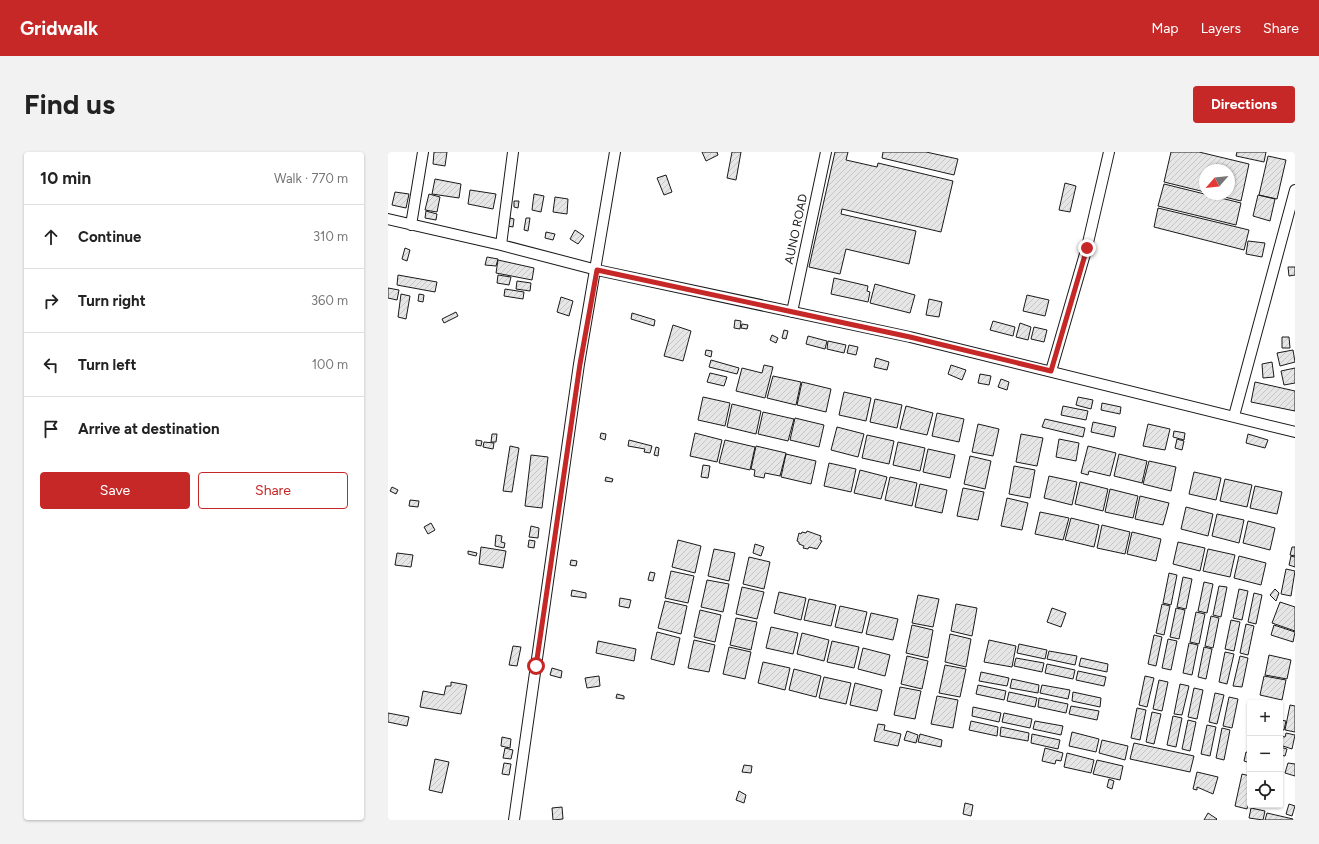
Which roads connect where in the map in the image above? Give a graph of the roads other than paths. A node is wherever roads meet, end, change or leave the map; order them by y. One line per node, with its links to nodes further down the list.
1 (423, 152): 8 (street)
2 (513, 152): 9 (street)
3 (615, 152): 10 (street)
4 (826, 152): 11 (street, AUNO ROAD)
5 (1109, 152): 12 (street)
6 (1295, 190): 13 (street)
7 (388, 220): 8 (street)
8 (411, 225): 9 (street)
9 (501, 245): 10 (street)
10 (597, 270): 11 (street); 15 (street)
11 (792, 312): 12 (street)
12 (1051, 371): 13 (street)
13 (1234, 416): 14 (street)
14 (1295, 432)
15 (514, 820)

